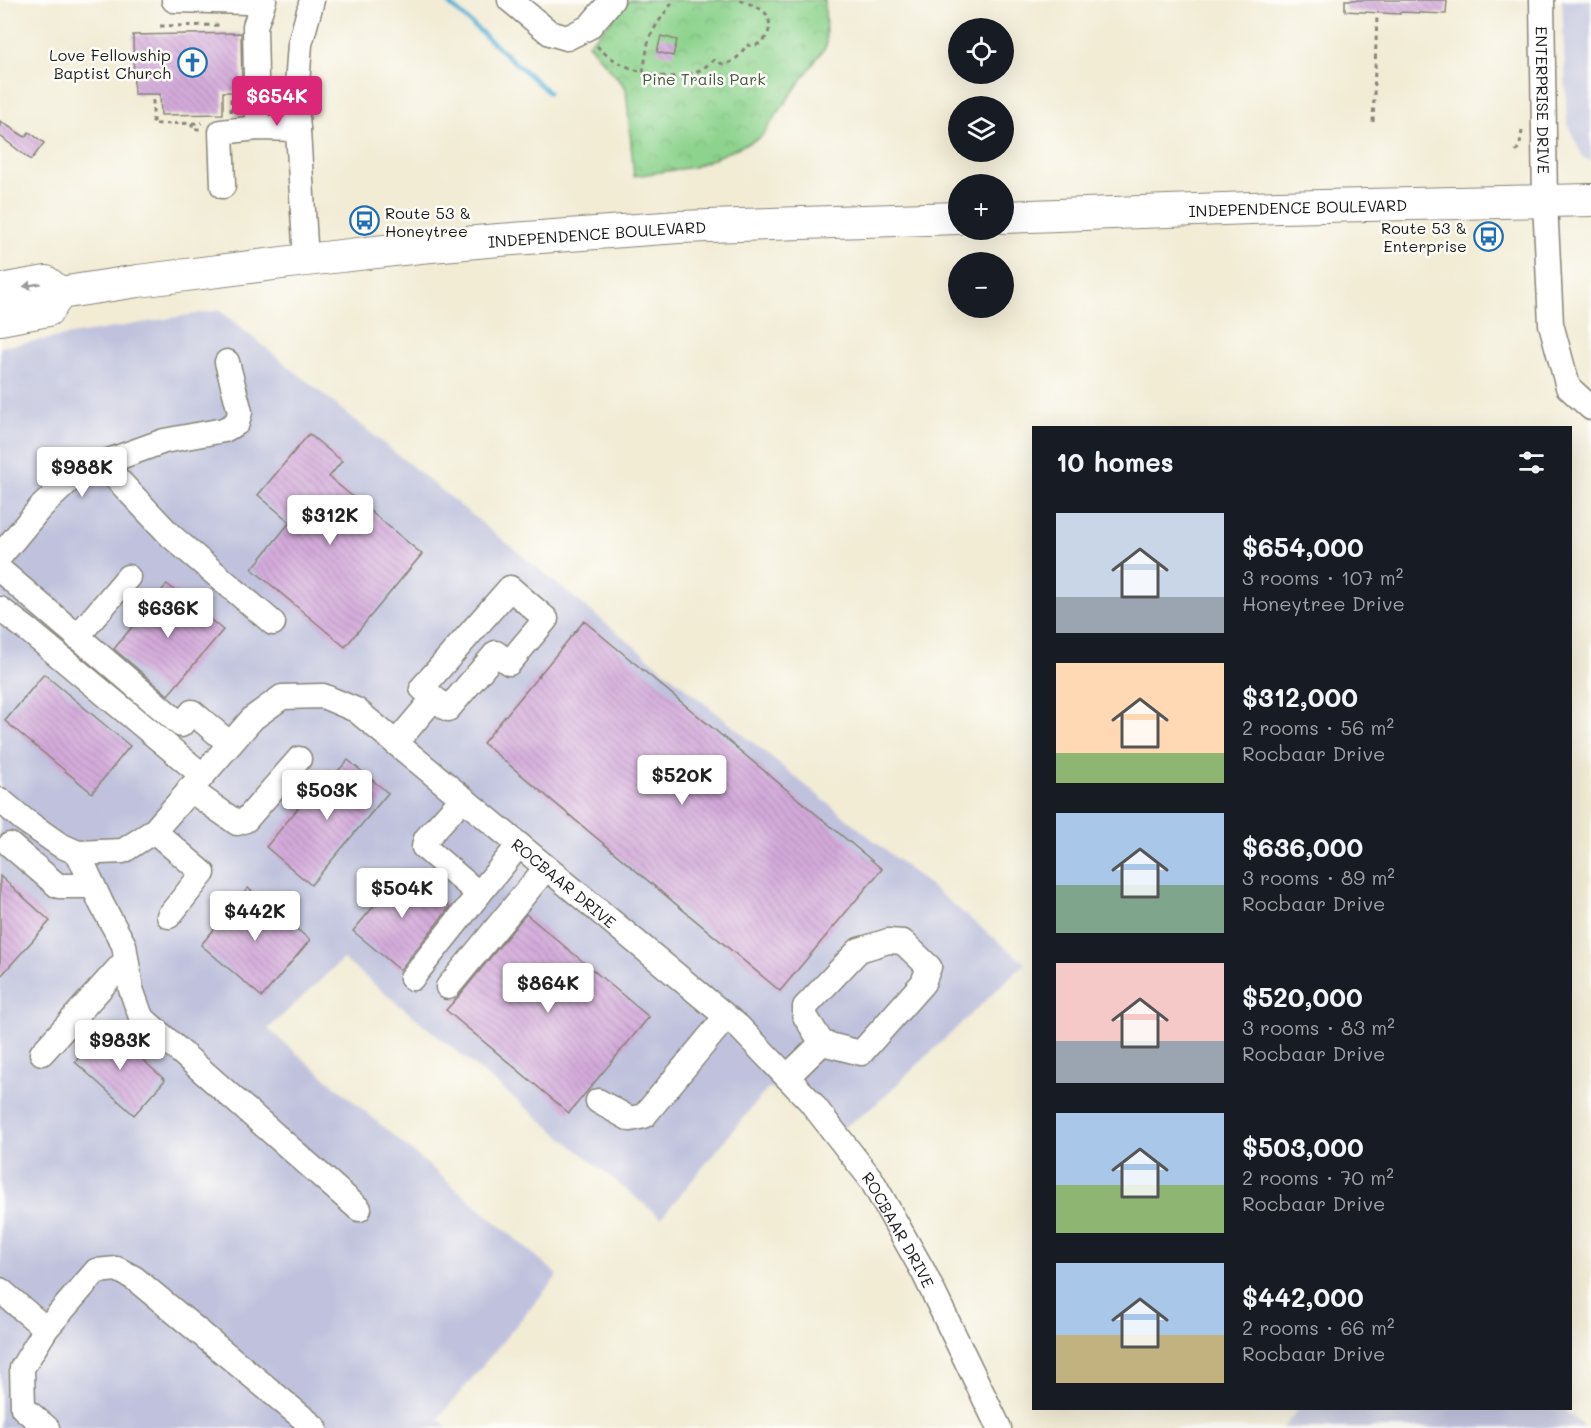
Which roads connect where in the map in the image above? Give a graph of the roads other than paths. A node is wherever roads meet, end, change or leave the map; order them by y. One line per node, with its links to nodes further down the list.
1 (174, 0): 2 (street)
2 (253, 0)
3 (264, 0): 8 (street)
4 (312, 0): 9 (street)
5 (510, 0): 6 (street)
6 (612, 0)
7 (1542, 0): 12 (street, ENTERPRISE DRIVE)
8 (257, 128): 9 (street); 10 (street)
9 (298, 129): 15 (street)
10 (223, 186)
11 (1591, 200): 12 (main road, INDEPENDENCE BOULEVARD)
12 (1545, 202): 13 (main road, INDEPENDENCE BOULEVARD); 20 (street, ENTERPRISE DRIVE)
13 (1014, 217)
14 (948, 218): 15 (main road, INDEPENDENCE BOULEVARD)
15 (306, 260): 17 (main road, INDEPENDENCE BOULEVARD)
16 (0, 290): 17 (main road, INDEPENDENCE BOULEVARD, one-way to 16)
17 (60, 293): 18 (main road)
18 (0, 319)
19 (227, 362): 21 (street)
20 (1591, 408)
21 (103, 464): 22 (street); 26 (street)
22 (0, 556)
23 (0, 570): 27 (street)
24 (129, 577): 27 (street)
25 (0, 609): 32 (street)
26 (273, 622)
27 (77, 637): 30 (street)
28 (434, 698): 28 (street); 29 (street)
29 (396, 743): 30 (street, ROCBAAR DRIVE); 33 (street, ROCBAAR DRIVE)
30 (230, 744): 32 (street, ROCBAAR DRIVE)
31 (299, 759): 32 (street)
32 (196, 782): 35 (street, ROCBAAR DRIVE)
33 (463, 798): 36 (street, ROCBAAR DRIVE); 41 (street)
34 (0, 800): 38 (street)
35 (154, 831): 38 (street, ROCBAAR DRIVE); 42 (street)
36 (519, 844): 39 (street, ROCBAAR DRIVE); 41 (street)
37 (10, 845): 40 (street)
38 (78, 853): 40 (street)
39 (546, 868): 45 (street); 46 (street, ROCBAAR DRIVE)
40 (93, 886): 43 (street)
41 (479, 894): 44 (street)
42 (169, 916)
43 (126, 960): 48 (street); 51 (street)
44 (412, 978)
45 (448, 987)
46 (726, 1017): 49 (street, ROCBAAR DRIVE); 50 (street)
47 (822, 1043): 47 (street); 49 (street)
48 (42, 1053)
49 (787, 1077): 56 (street, ROCBAAR DRIVE)
50 (598, 1101)
51 (359, 1209)
52 (0, 1290): 53 (street)
53 (46, 1329): 54 (street); 55 (street)
54 (46, 1428)
55 (315, 1428)
56 (999, 1428)

